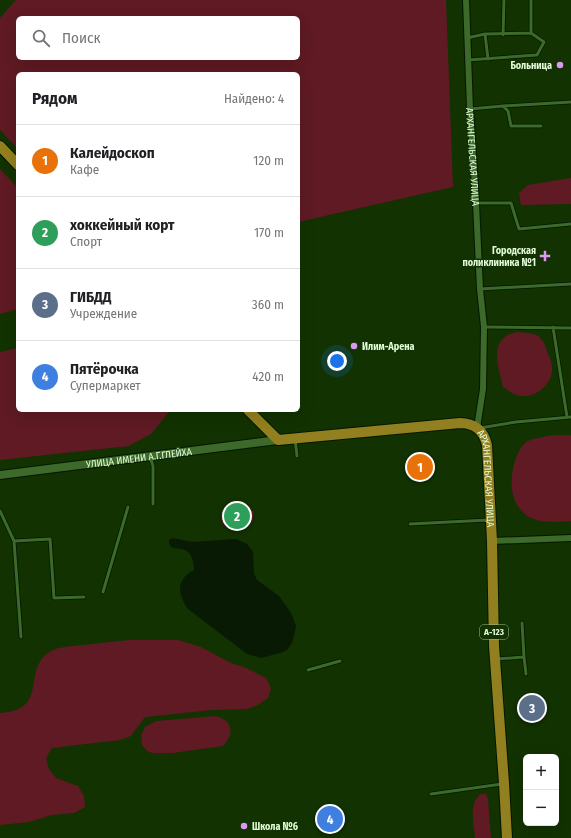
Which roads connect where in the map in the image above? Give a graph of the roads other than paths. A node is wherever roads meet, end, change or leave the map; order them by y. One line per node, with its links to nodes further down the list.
1 (466, 0): 7 (street, АРХАНГЕЛЬСКАЯ УЛИЦА)
2 (504, 0): 5 (lane)
3 (531, 0): 6 (lane)
4 (485, 34): 5 (lane); 7 (lane); 8 (lane)
5 (503, 34): 6 (lane)
6 (531, 34): 8 (lane)
7 (467, 38): 9 (street, АРХАНГЕЛЬСКАЯ УЛИЦА)
8 (488, 59): 9 (lane)
9 (468, 60): 12 (street, АРХАНГЕЛЬСКАЯ УЛИЦА)
10 (571, 102): 11 (lane)
11 (503, 106): 12 (lane); 13 (lane)
12 (470, 109): 16 (street, АРХАНГЕЛЬСКАЯ УЛИЦА)
13 (541, 126)
14 (0, 146): 15 (main road)
15 (16, 163)
16 (476, 203): 17 (lane); 19 (street, АРХАНГЕЛЬСКАЯ УЛИЦА)
17 (571, 224)
18 (571, 284): 19 (lane)
19 (480, 289): 20 (street, АРХАНГЕЛЬСКАЯ УЛИЦА)
20 (484, 327): 21 (lane); 26 (street, АРХАНГЕЛЬСКАЯ УЛИЦА)
21 (553, 327): 22 (lane); 24 (lane)
22 (571, 328)
23 (250, 412): 28 (main road)
24 (567, 417): 25 (lane); 26 (lane)
25 (571, 417)
26 (477, 428): 27 (main road); 35 (main road, АРХАНГЕЛЬСКАЯ УЛИЦА / А-123)
27 (295, 438): 28 (main road); 30 (lane)
28 (278, 440): 29 (street, УЛИЦА ИМЕНИ А.Г.ГЛЕЙХА)
29 (150, 455): 31 (street, УЛИЦА ИМЕНИ А.Г.ГЛЕЙХА); 32 (lane)
30 (297, 456)
31 (0, 475)
32 (153, 504)
33 (128, 507): 40 (lane)
34 (0, 511): 38 (lane)
35 (490, 520): 36 (lane); 39 (main road, АРХАНГЕЛЬСКАЯ УЛИЦА / А-123)
36 (410, 524)
37 (571, 538): 39 (street)
38 (14, 541): 41 (lane); 43 (lane)
39 (492, 541): 45 (main road, АРХАНГЕЛЬСКАЯ УЛИЦА / А-123)
40 (103, 592)
41 (84, 597)
42 (522, 623): 44 (lane)
43 (21, 637)
44 (524, 657): 45 (lane); 48 (lane)
45 (495, 659): 49 (main road, АРХАНГЕЛЬСКАЯ УЛИЦА / А-123)
46 (340, 661): 47 (lane)
47 (308, 670)
48 (526, 674)
49 (504, 783): 50 (lane); 51 (main road, АРХАНГЕЛЬСКАЯ УЛИЦА / А-123)
50 (431, 794)
51 (507, 838)

